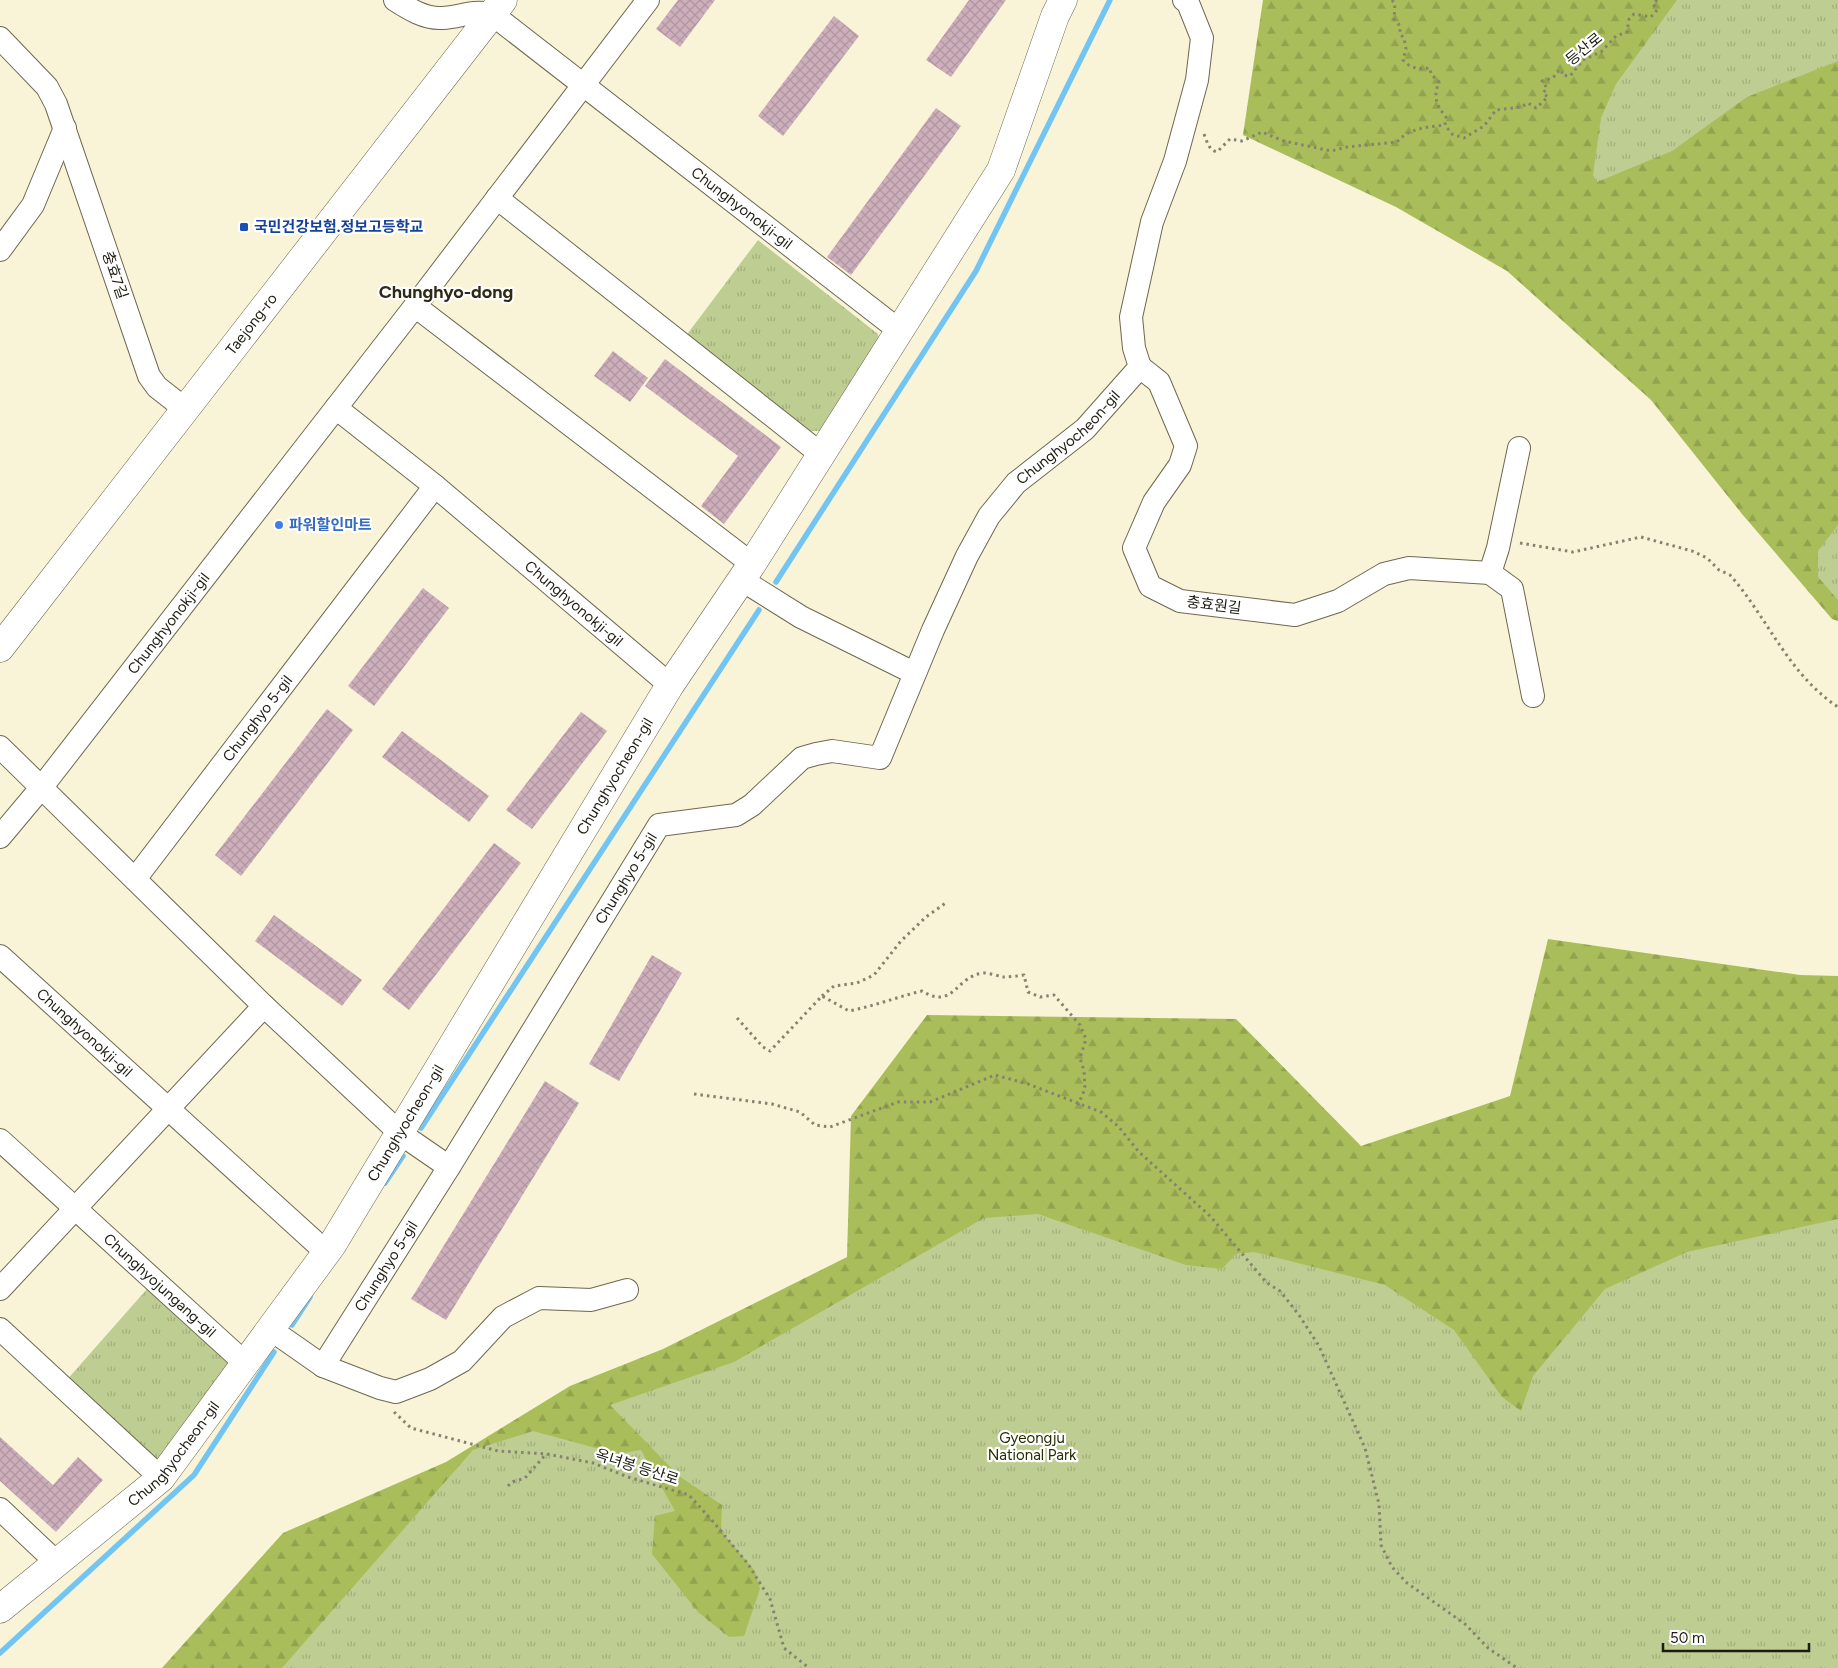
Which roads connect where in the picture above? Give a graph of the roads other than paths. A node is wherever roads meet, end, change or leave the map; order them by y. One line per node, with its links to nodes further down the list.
1 (396, 0): 5 (street)
2 (648, 0): 7 (street, Chunghyonokji-gil)
3 (1063, 0): 12 (street, Chunghyocheon-gil)
4 (1184, 0): 13 (street)
5 (498, 7): 7 (street); 15 (street, Taejong-ro)
6 (0, 38): 8 (street, 충효7길)
7 (583, 86): 9 (street, Chunghyonokji-gil); 12 (street, Chunghyonokji-gil)
8 (65, 128): 10 (street); 15 (street, 충효7길)
9 (497, 198): 11 (street, Chunghyonokji-gil); 17 (street)
10 (0, 250)
11 (415, 306): 14 (street, Chunghyonokji-gil); 19 (street)
12 (900, 331): 17 (street, Chunghyocheon-gil)
13 (1140, 367): 20 (street, 충효원길); 22 (street, Chunghyocheon-gil)
14 (336, 408): 18 (street, Chunghyonokji-gil); 26 (street, Chunghyonokji-gil)
15 (184, 409): 21 (street, Taejong-ro)
16 (1519, 448): 20 (street)
17 (822, 455): 19 (street, Chunghyocheon-gil)
18 (436, 486): 23 (street, Chunghyonokji-gil); 28 (street, Chunghyo 5-gil)
19 (747, 572): 22 (street); 23 (street, Chunghyocheon-gil)
20 (1490, 573): 24 (street)
21 (0, 648)
22 (914, 673): 34 (street, Chunghyo 5-gil)
23 (670, 685): 32 (street, Chunghyocheon-gil)
24 (1533, 696)
25 (0, 747): 26 (street)
26 (41, 788): 27 (street, Chunghyonokji-gil); 28 (street)
27 (0, 837)
28 (135, 879): 30 (street)
29 (0, 956): 31 (street, Chunghyonokji-gil)
30 (264, 1006): 31 (street); 32 (street)
31 (168, 1108): 35 (street); 36 (street)
32 (400, 1134): 34 (street); 36 (street, Chunghyocheon-gil)
33 (0, 1140): 35 (street)
34 (449, 1167): 42 (street, Chunghyo 5-gil)
35 (75, 1209): 37 (street); 41 (street, Chunghyojungang-gil)
36 (326, 1252): 40 (street, Chunghyocheon-gil)
37 (0, 1289)
38 (627, 1290): 42 (street)
39 (0, 1329): 43 (street)
40 (270, 1329): 41 (street, Chunghyocheon-gil); 42 (street)
41 (245, 1363): 43 (street, Chunghyocheon-gil)
42 (323, 1366)
43 (161, 1478): 45 (street, Chunghyocheon-gil)
44 (0, 1509): 45 (street)
45 (56, 1562): 46 (street, Chunghyocheon-gil)
46 (0, 1609)

